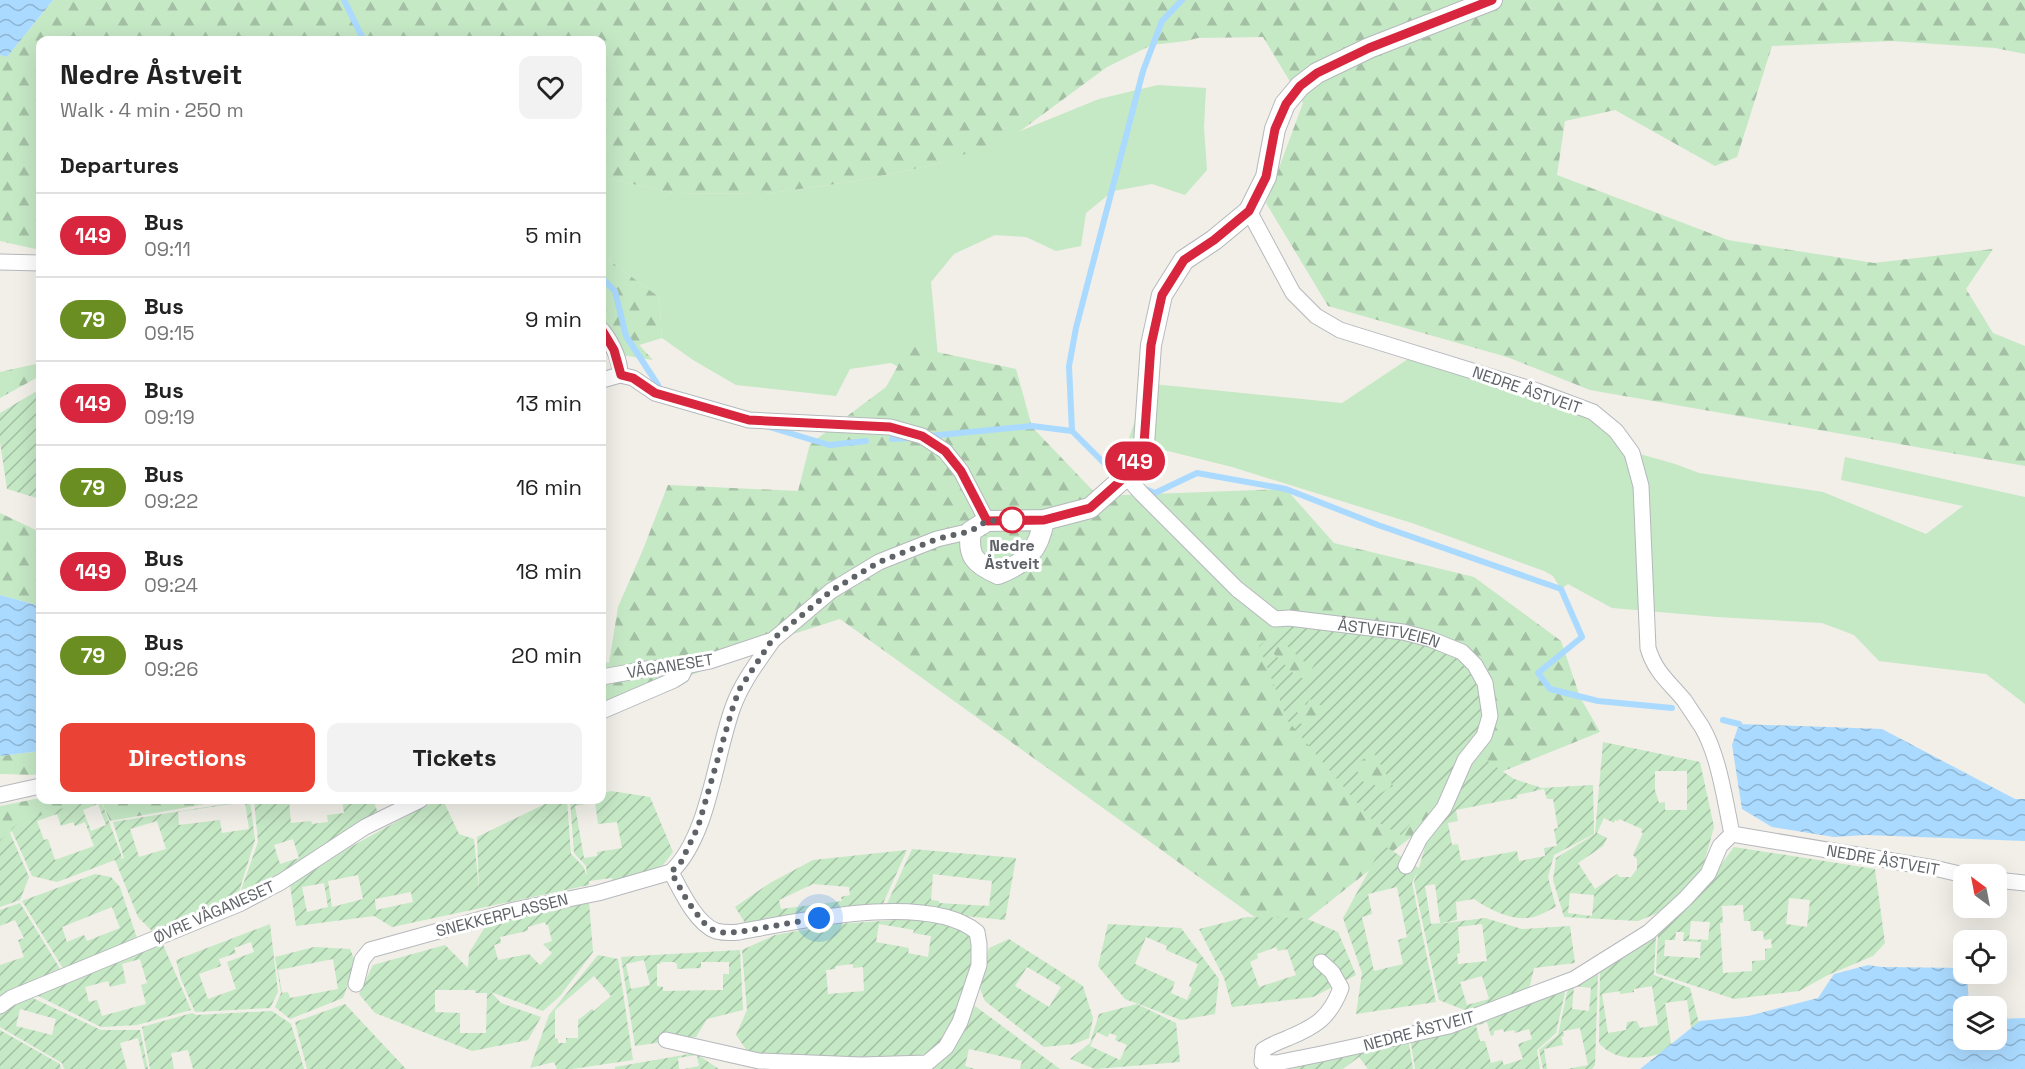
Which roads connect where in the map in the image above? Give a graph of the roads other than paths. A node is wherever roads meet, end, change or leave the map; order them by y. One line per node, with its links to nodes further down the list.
1 (1492, 0): 2 (street)
2 (1249, 211): 8 (street); 18 (street, NEDRE ÅSTVEIT)
3 (0, 262): 4 (street)
4 (36, 263)
5 (606, 337): 6 (street)
6 (621, 375): 7 (street); 10 (street)
7 (606, 379)
8 (1120, 482): 9 (street); 19 (street, ÅSTVEITVEIEN)
9 (1044, 520): 10 (street); 10 (street)
10 (979, 526): 11 (street, VÅGANESET)
11 (772, 640): 12 (street, VÅGANESET); 20 (street, VÅGANESET)
12 (686, 666): 13 (street, VÅGANESET); 14 (street)
13 (606, 676)
14 (606, 709)
15 (36, 787): 16 (street)
16 (0, 795)
17 (412, 804): 26 (street, ØVRE VÅGANESET)
18 (1732, 834): 21 (street, NEDRE ÅSTVEIT); 24 (street, NEDRE ÅSTVEIT)
19 (1406, 866)
20 (671, 872): 25 (street, SNEKKERPLASSEN); 27 (street)
21 (1953, 872)
22 (2007, 881): 23 (street)
23 (2025, 883)
24 (1321, 962)
25 (356, 984)
26 (0, 1006)
27 (666, 1040)

